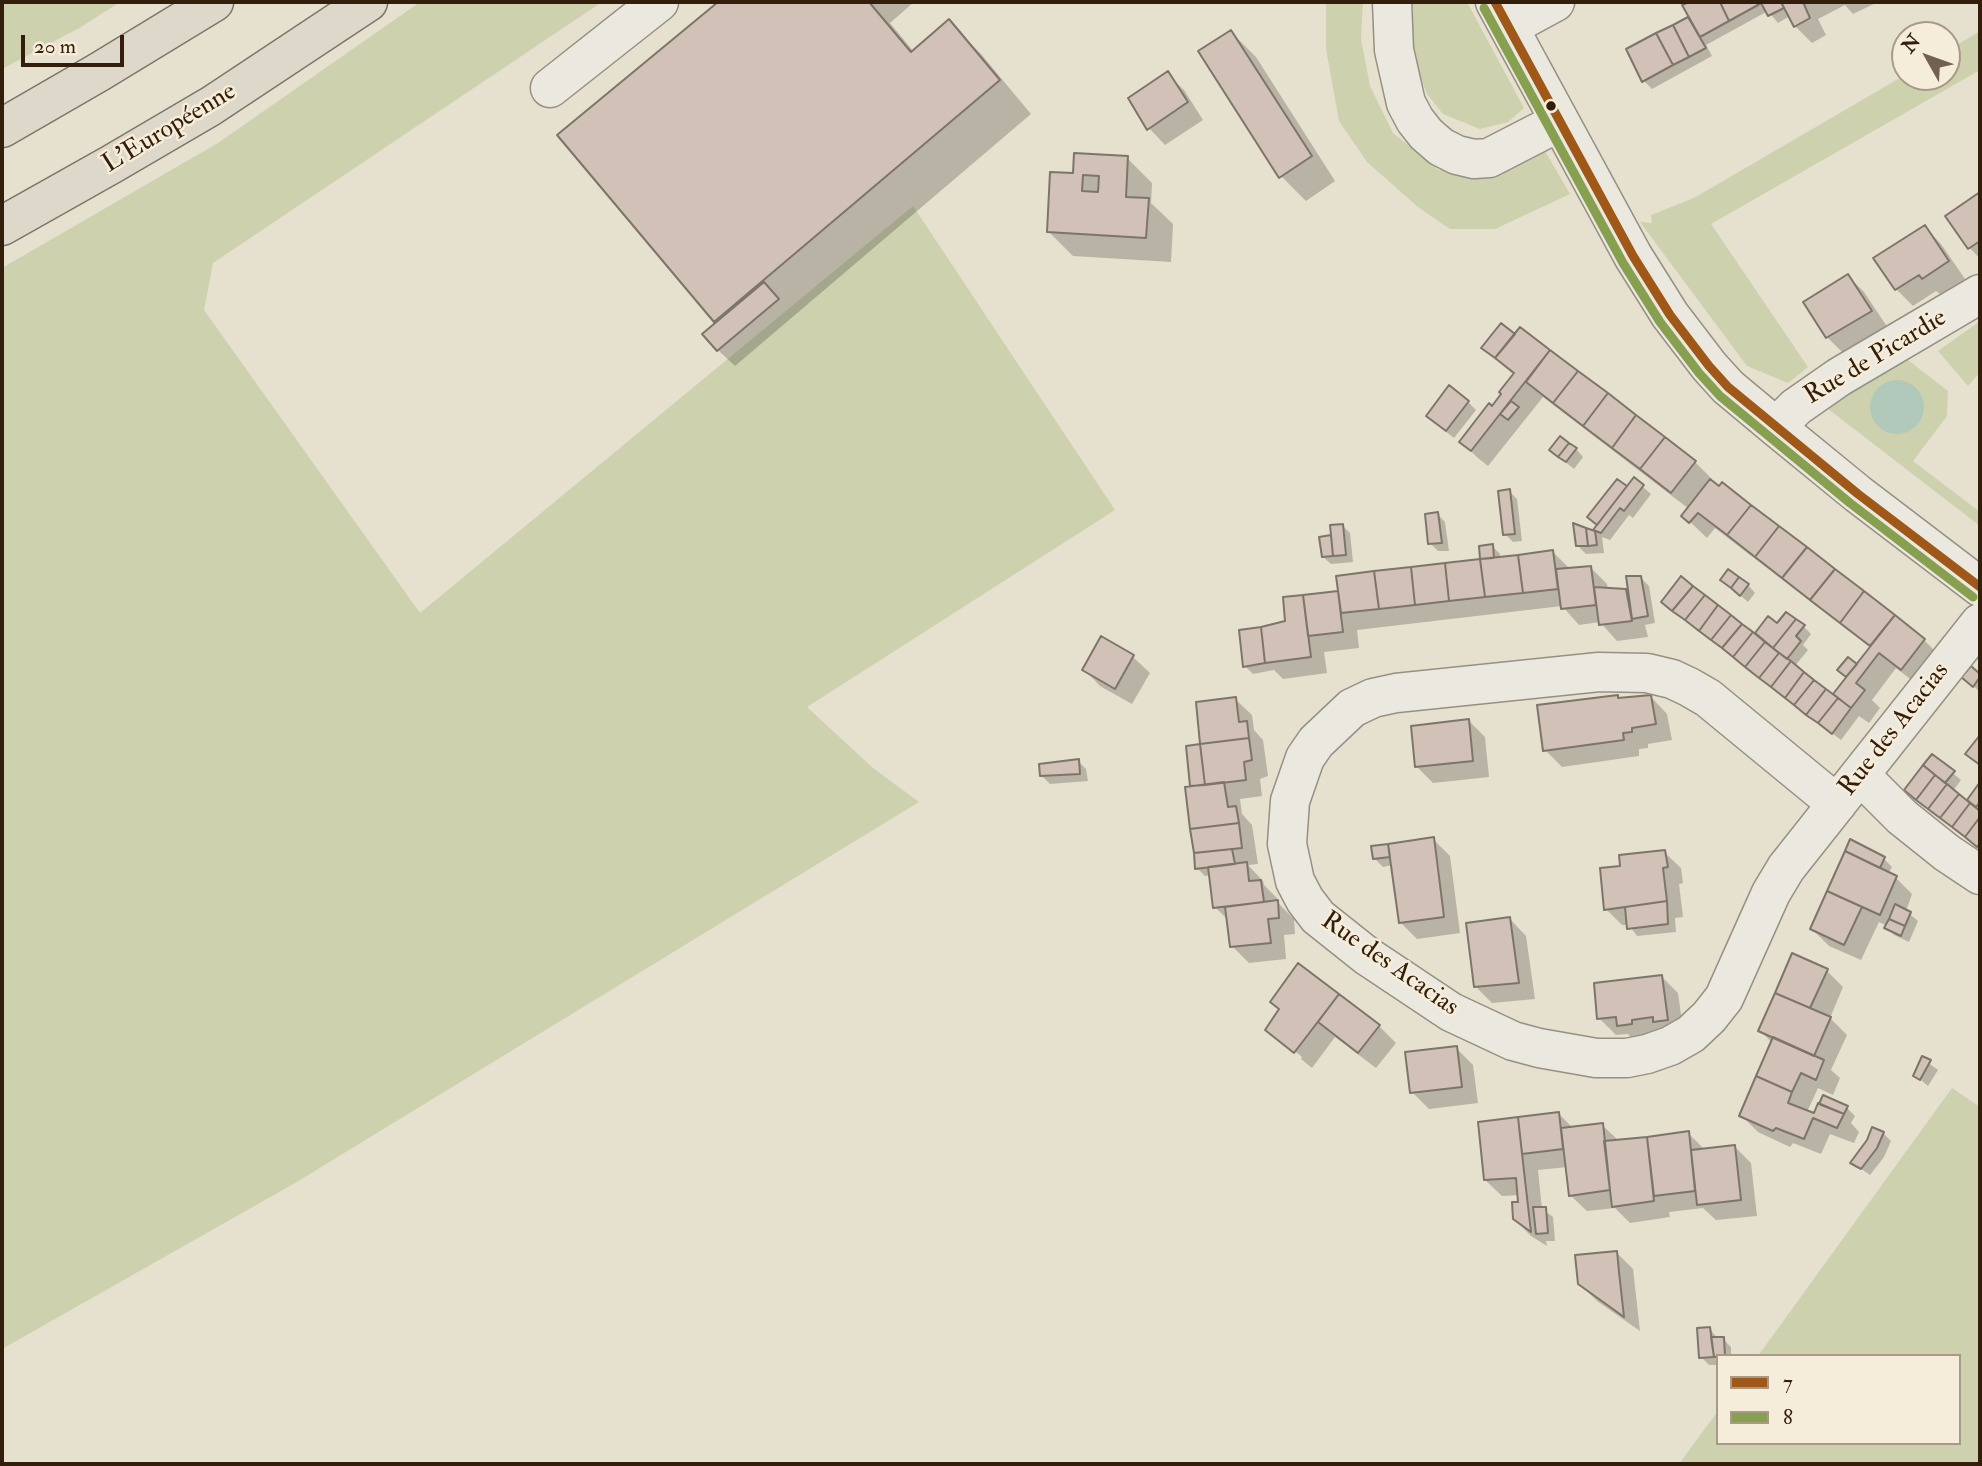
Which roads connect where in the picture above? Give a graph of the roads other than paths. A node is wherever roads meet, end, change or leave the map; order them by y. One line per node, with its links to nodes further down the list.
1 (214, 2): 9 (highway)
2 (368, 2): 10 (highway, L'Européenne)
3 (659, 2): 7 (street)
4 (1392, 2): 8 (street)
5 (1555, 2): 6 (street)
6 (1502, 15): 8 (street)
7 (550, 88)
8 (1559, 122): 12 (street)
9 (2, 128)
10 (2, 226)
11 (1980, 295): 12 (street, Rue de Picardie)
12 (1776, 427): 13 (street)
13 (1980, 587)
14 (1980, 623): 15 (street, Rue des Acacias)
15 (1848, 790): 15 (street, Rue des Acacias); 16 (street)
16 (1980, 875)

